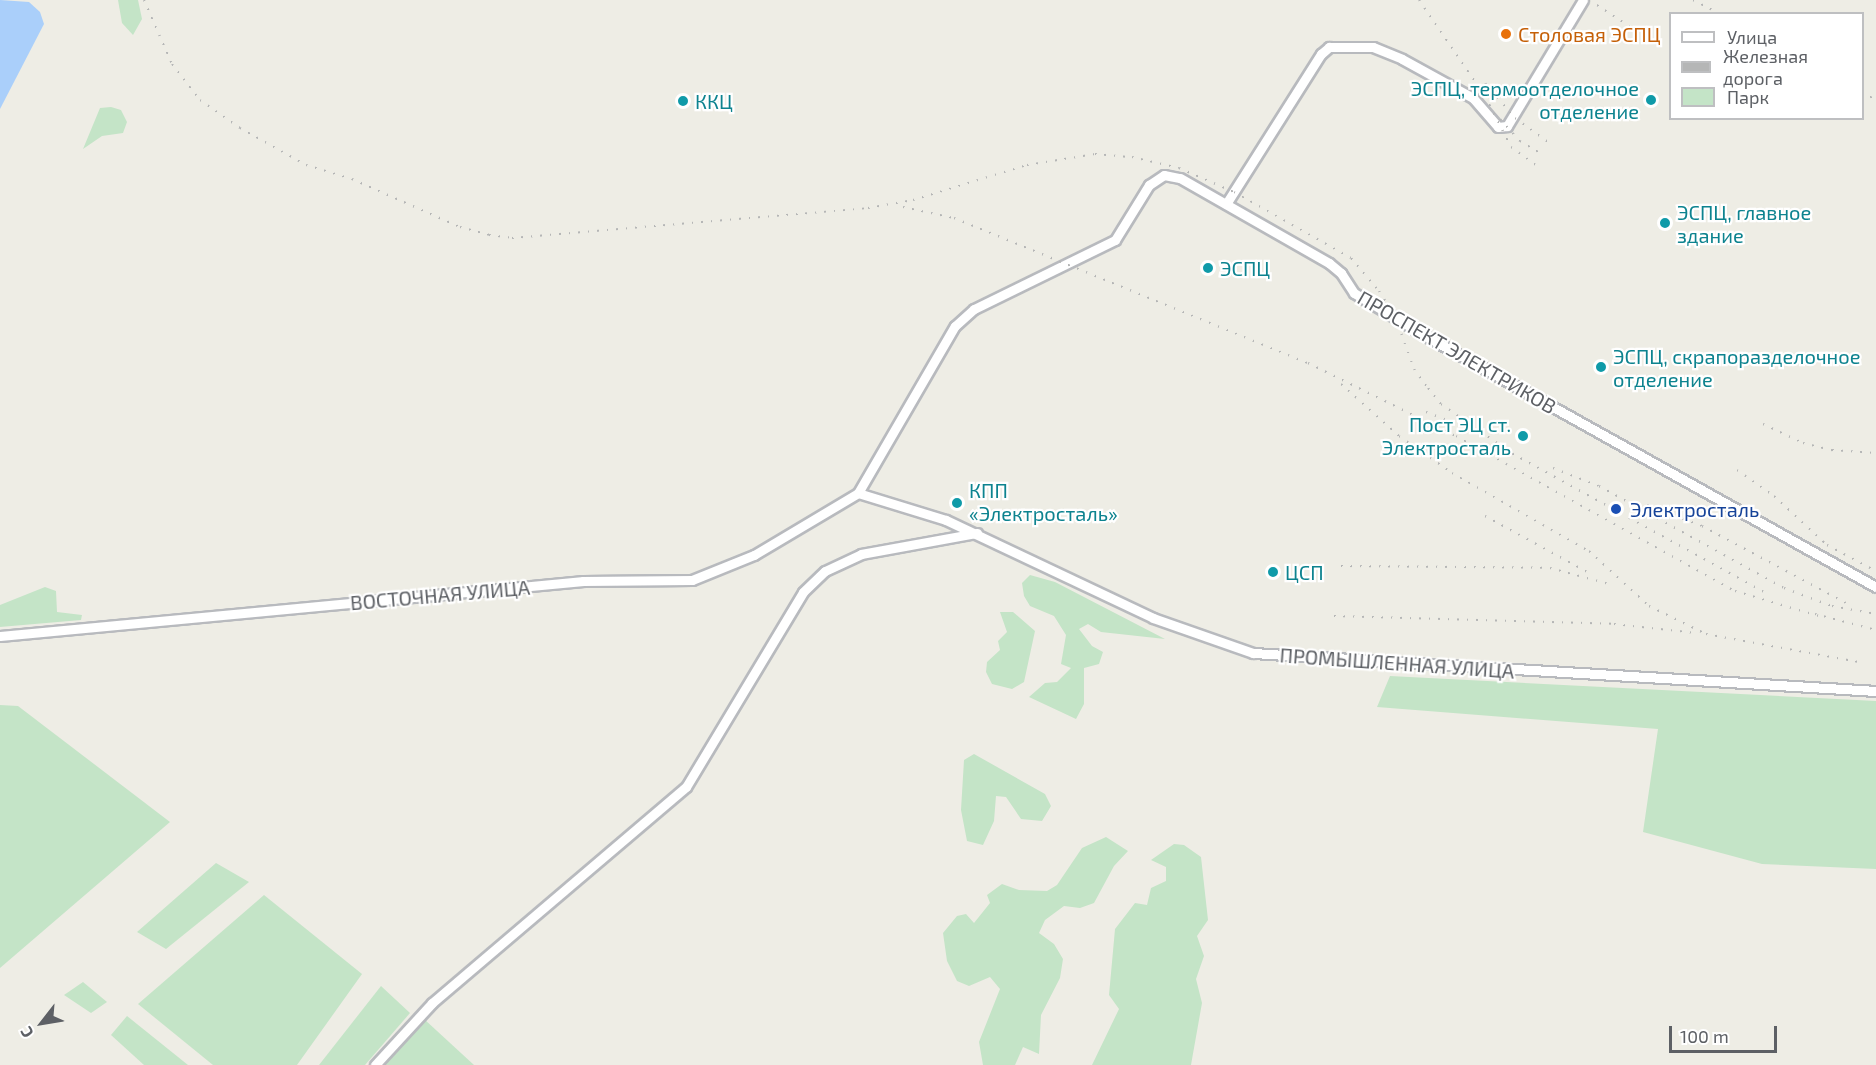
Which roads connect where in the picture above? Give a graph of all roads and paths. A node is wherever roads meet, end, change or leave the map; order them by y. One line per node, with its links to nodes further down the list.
1 (1583, 0): 2 (street)
2 (1226, 204): 3 (street, ПРОСПЕКТ ЭЛЕКТРИКОВ); 5 (street, ПРОСПЕКТ ЭЛЕКТРИКОВ)
3 (858, 493): 4 (street, ПРОМЫШЛЕННАЯ УЛИЦА); 6 (street, ВОСТОЧНАЯ УЛИЦА)
4 (977, 533): 7 (street, ПРОМЫШЛЕННАЯ УЛИЦА); 8 (street)
5 (1876, 587)
6 (0, 636)
7 (1876, 691)
8 (375, 1065)

